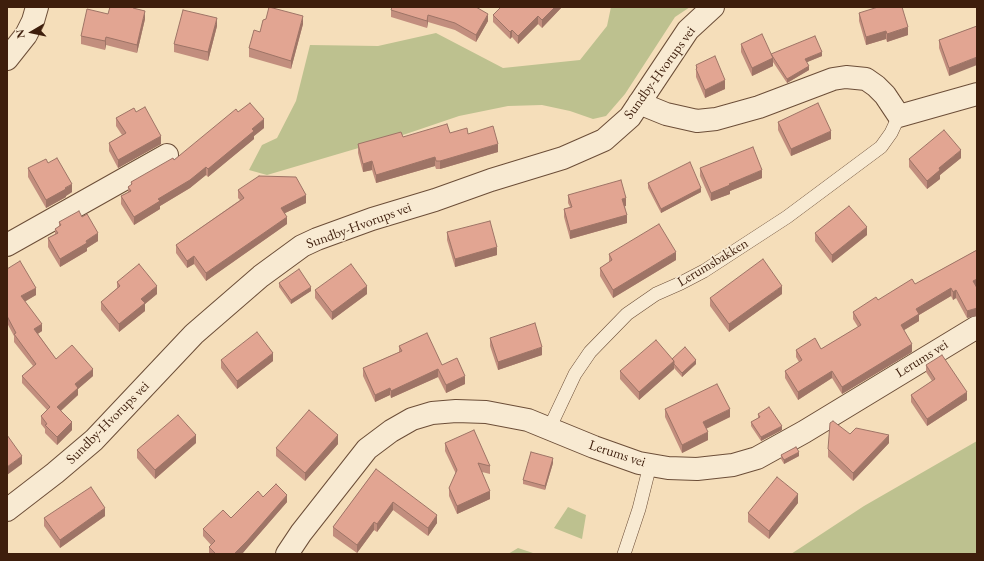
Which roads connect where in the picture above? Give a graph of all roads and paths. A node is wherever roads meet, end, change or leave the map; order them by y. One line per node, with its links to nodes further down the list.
1 (37, 7): 3 (street)
2 (714, 7): 5 (street, Sundby-Hvorups vei)
3 (7, 59)
4 (977, 94): 6 (street)
5 (639, 103): 6 (street); 12 (street, Sundby-Hvorups vei)
6 (898, 116): 10 (lane, Lerumsbakken)
7 (167, 155): 8 (street)
8 (7, 245)
9 (977, 327): 11 (street, Lerums vei)
10 (549, 429): 11 (street, Lerums vei); 13 (street, Lerums vei)
11 (650, 465): 14 (lane)
12 (7, 510)
13 (287, 554)
14 (624, 554)

